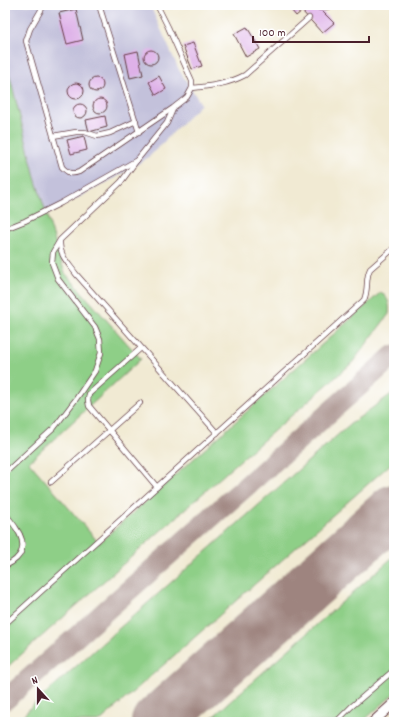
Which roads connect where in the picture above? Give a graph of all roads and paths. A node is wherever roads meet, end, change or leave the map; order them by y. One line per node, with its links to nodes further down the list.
1 (44, 5): 11 (lane)
2 (99, 5): 9 (lane)
3 (157, 5): 7 (lane)
4 (336, 5): 5 (lane)
5 (320, 8)
6 (309, 18): 7 (lane)
7 (192, 88): 8 (lane)
8 (173, 108): 10 (lane); 12 (lane)
9 (136, 120): 10 (lane); 11 (lane)
10 (139, 132): 11 (lane)
11 (53, 136)
12 (137, 160): 13 (lane); 14 (lane)
13 (5, 229)
14 (60, 240): 16 (lane); 20 (lane)
15 (394, 248): 19 (lane)
16 (141, 348): 18 (lane); 19 (lane)
17 (140, 403): 18 (lane)
18 (109, 430): 21 (lane); 22 (lane)
19 (217, 433): 22 (lane)
20 (5, 473)
21 (51, 482)
22 (157, 487): 25 (lane)
23 (5, 513): 24 (lane)
24 (5, 566)
25 (5, 624)
26 (394, 670): 28 (lane)
27 (394, 703): 29 (street)
28 (336, 722)
29 (373, 722)

